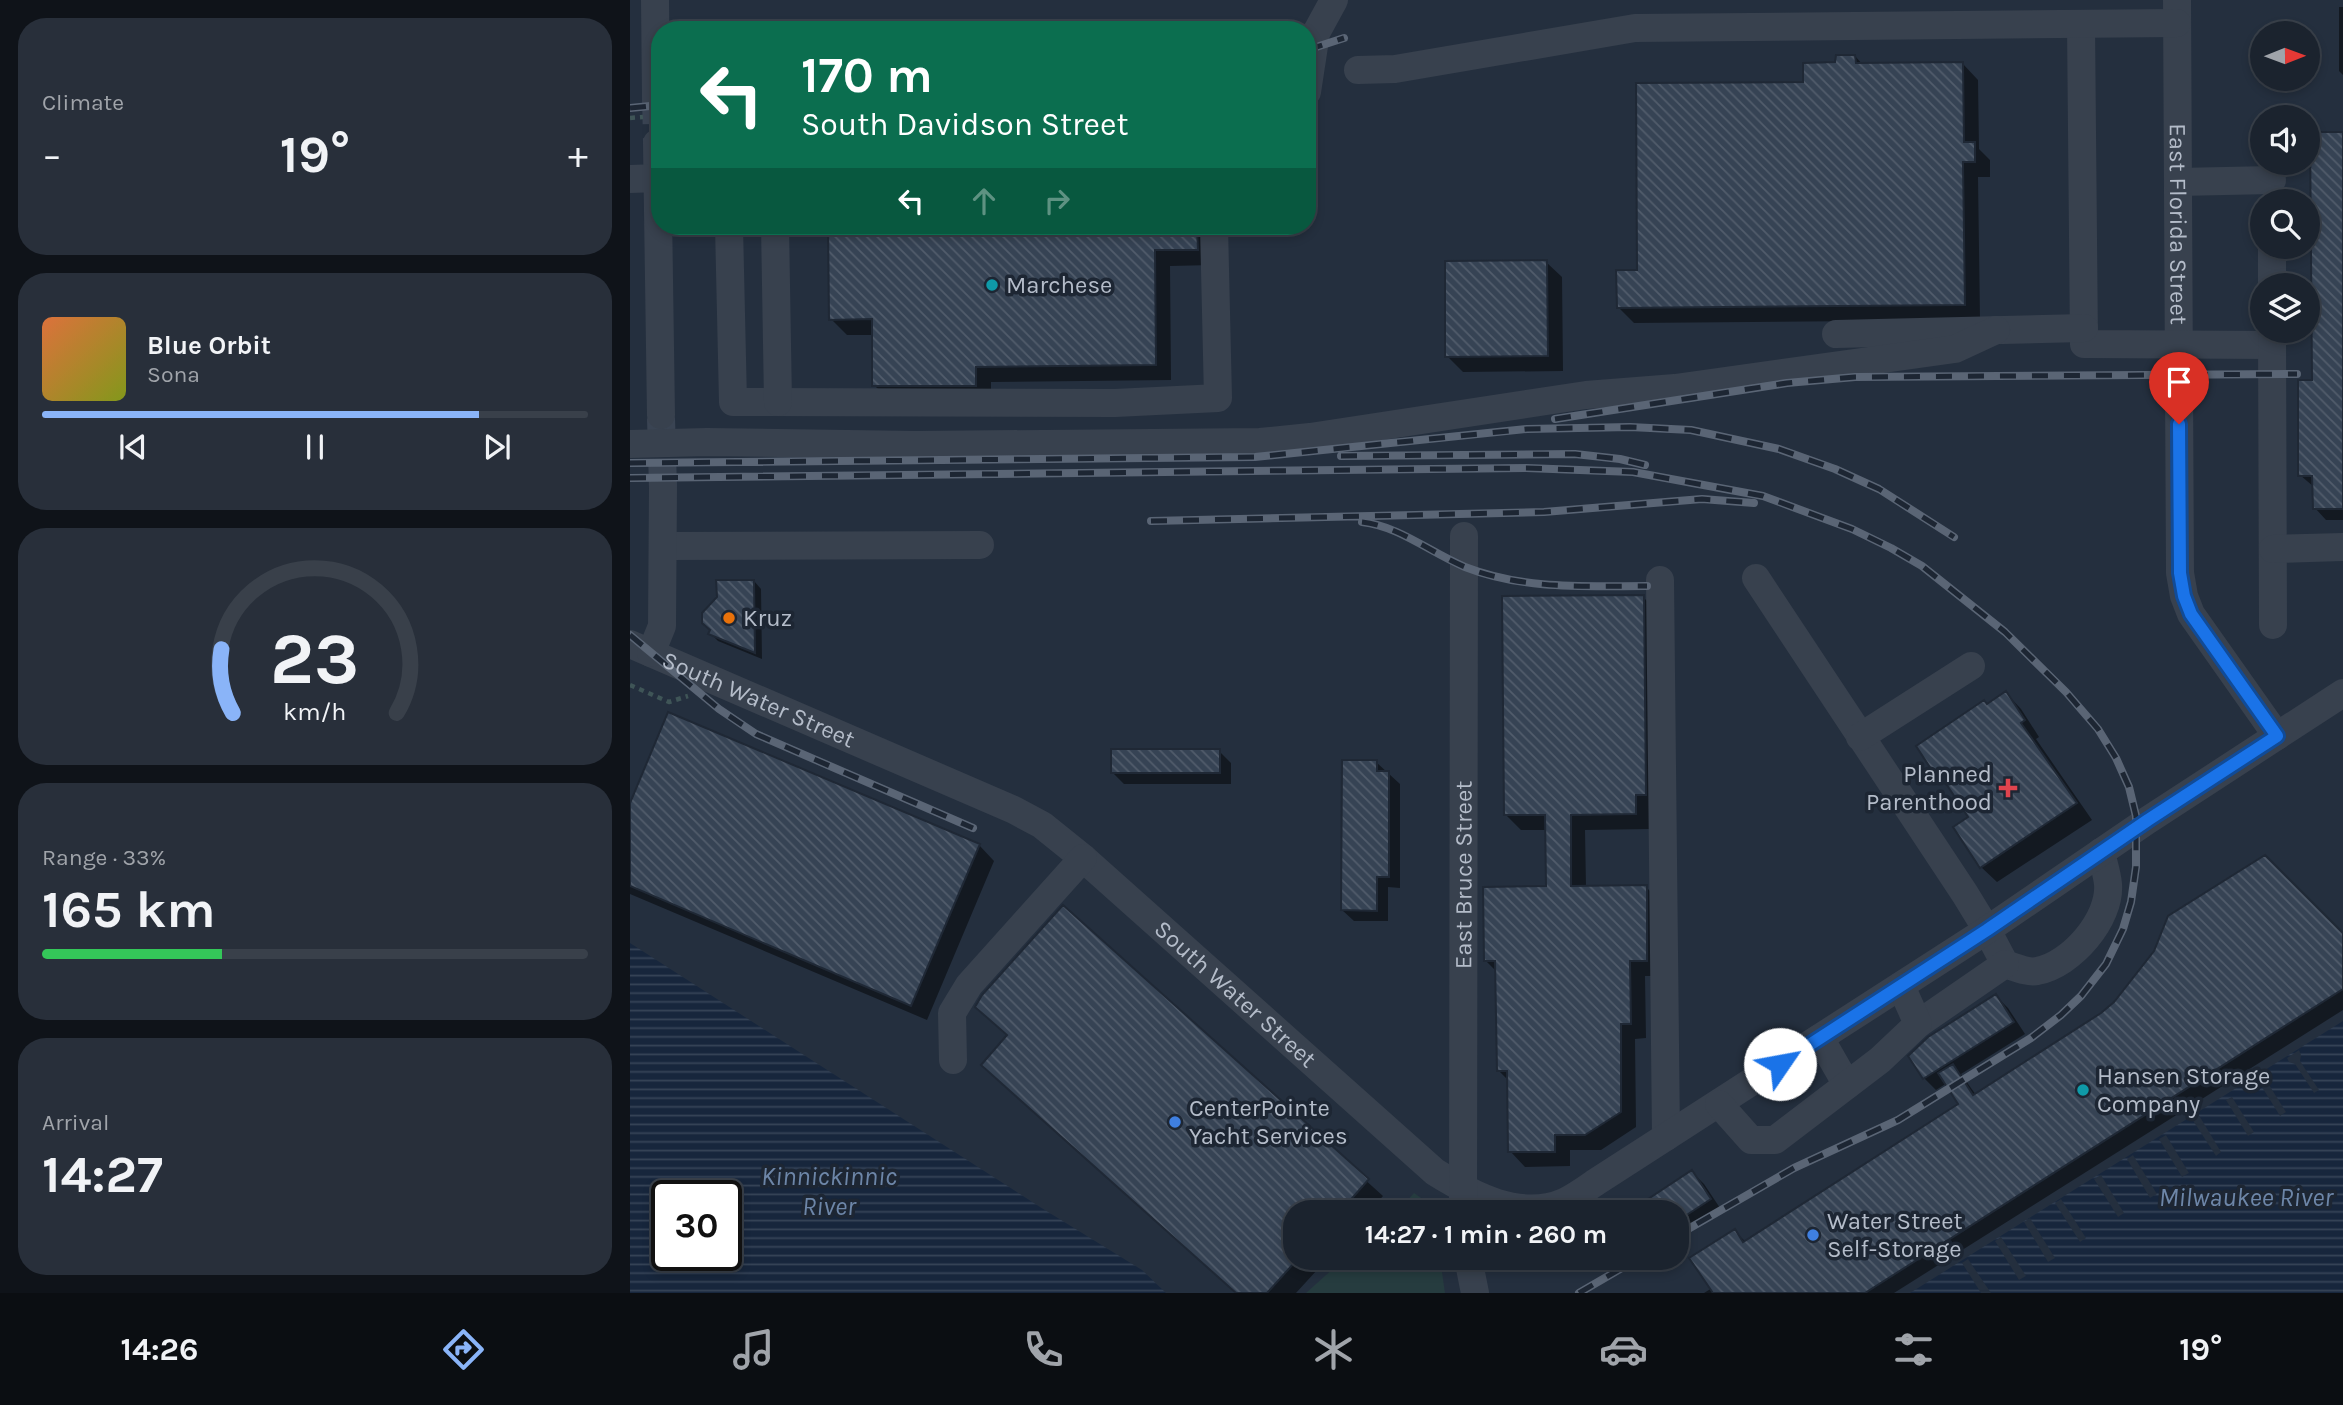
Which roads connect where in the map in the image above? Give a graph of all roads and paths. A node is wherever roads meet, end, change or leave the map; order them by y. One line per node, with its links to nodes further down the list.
1 (655, 0): 4 (street)
2 (1334, 0): 6 (street)
3 (2177, 11): 5 (street); 11 (street, East Florida Street)
4 (655, 21)
5 (2081, 24): 7 (street); 15 (street)
6 (1316, 33)
7 (1358, 70)
8 (651, 159): 9 (street)
9 (644, 178): 22 (street)
10 (2272, 181): 11 (street)
11 (2178, 182): 20 (street, East Florida Street)
12 (729, 235): 21 (street)
13 (775, 235): 21 (street)
14 (1214, 235): 21 (street)
15 (2084, 328): 16 (street); 20 (street)
16 (1996, 330): 17 (street); 23 (street)
17 (1836, 334)
18 (2250, 340): 20 (street)
19 (2272, 343): 29 (street)
20 (2179, 345): 38 (street, East Florida Street)
21 (778, 401)
22 (661, 415)
23 (630, 444)
24 (663, 488): 27 (street)
25 (1464, 536): 51 (street, East Bruce Street)
26 (980, 544): 27 (street)
27 (664, 546): 33 (street)
28 (2343, 547): 29 (street)
29 (2273, 550): 32 (street)
30 (1756, 578): 39 (street)
31 (1661, 580): 50 (street)
32 (2273, 625)
33 (640, 648): 41 (street, South Water Street)
34 (1971, 666): 39 (street)
35 (630, 685): 37 (path)
36 (2343, 693): 38 (street, South Water Street)
37 (669, 702)
38 (2277, 736): 40 (street, South Water Street)
39 (1860, 737): 42 (street)
40 (2101, 852): 42 (street, South Water Street); 43 (street)
41 (1083, 858): 47 (street); 51 (street, South Water Street)
42 (1987, 930): 43 (street); 44 (street, South Water Street)
43 (2006, 964): 45 (street)
44 (1901, 986): 45 (street); 46 (street, South Water Street)
45 (1918, 1024): 48 (street)
46 (1821, 1038): 48 (street); 49 (street, South Water Street)
47 (953, 1060)
48 (1847, 1085): 49 (street)
49 (1718, 1104): 50 (street, South Water Street)
50 (1666, 1138): 52 (street, South Water Street)
51 (1463, 1200)
52 (1568, 1200)
53 (1470, 1270): 54 (street)
54 (1475, 1293)

